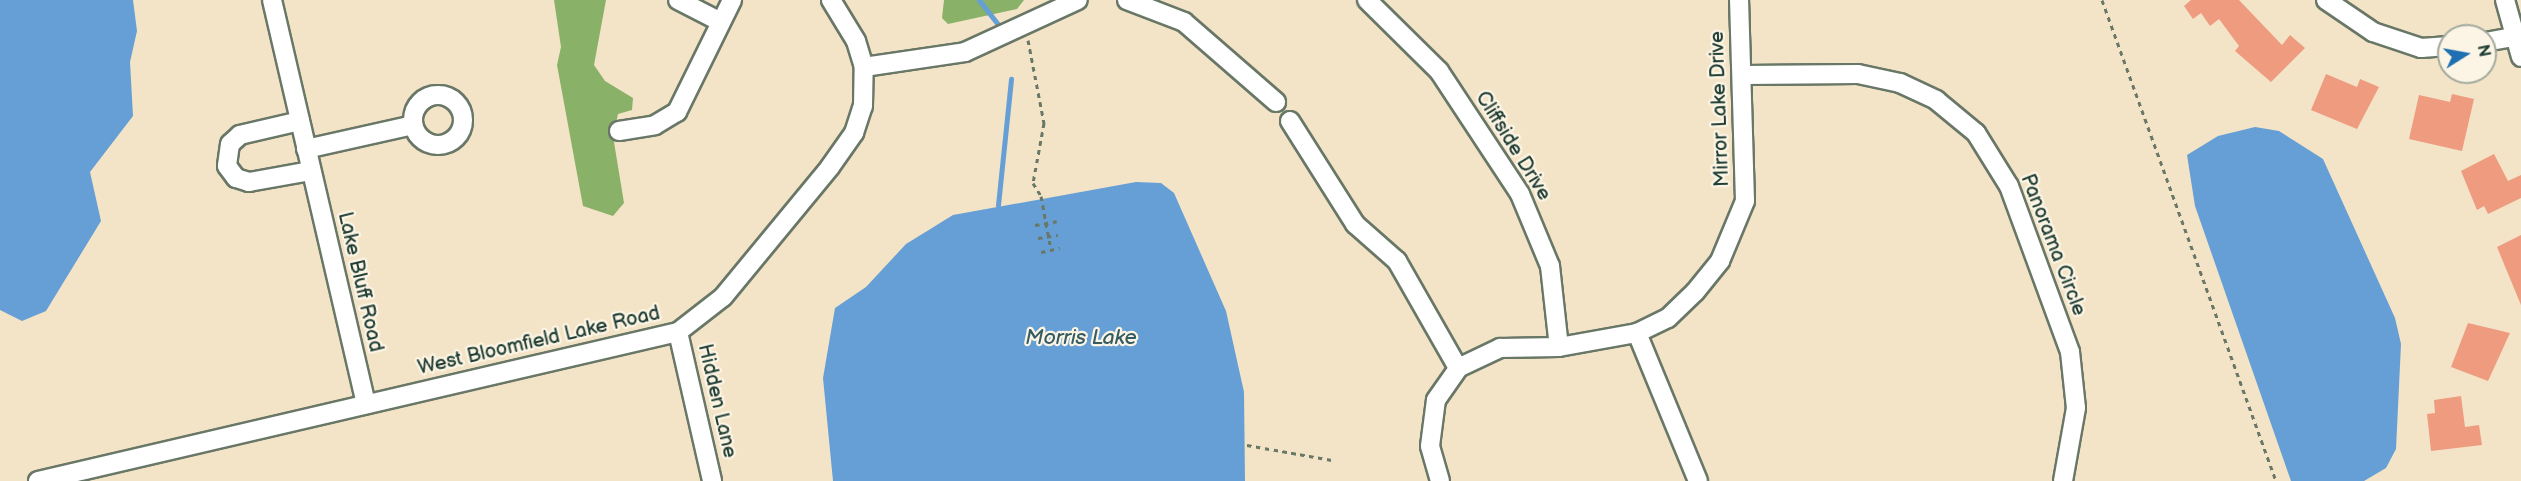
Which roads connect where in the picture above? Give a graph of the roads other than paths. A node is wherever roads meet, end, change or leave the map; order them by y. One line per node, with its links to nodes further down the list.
1 (272, 0): 19 (street, Lake Bluff Road)
2 (678, 0): 11 (street)
3 (732, 0): 11 (street)
4 (831, 0): 16 (street, West Bloomfield Lake Road)
5 (1078, 0): 16 (street)
6 (1127, 0): 18 (street)
7 (1366, 0): 27 (street, Cliffside Drive)
8 (1739, 0): 17 (street, Mirror Lake Drive)
9 (2326, 0): 14 (street)
10 (2505, 0): 12 (street)
11 (719, 21): 22 (street)
12 (2513, 37): 13 (street); 15 (street)
13 (2497, 40)
14 (2437, 47)
15 (2521, 57)
16 (864, 67): 25 (street, West Bloomfield Lake Road)
17 (1744, 75): 26 (street, Mirror Lake Drive); 34 (street, Panorama Circle)
18 (1276, 102)
19 (300, 121): 23 (street, Lake Bluff Road); 24 (street)
20 (1290, 121): 28 (street)
21 (413, 126): 23 (street)
22 (619, 131)
23 (306, 149): 24 (street, Lake Bluff Road)
24 (311, 171): 29 (street, Lake Bluff Road)
25 (678, 332): 29 (street, West Bloomfield Lake Road); 31 (street, Hidden Lane)
26 (1637, 333): 27 (street, Mirror Lake Drive); 33 (street)
27 (1559, 347): 28 (street, Mirror Lake Drive)
28 (1458, 368): 32 (street)
29 (366, 404): 30 (street, West Bloomfield Lake Road)
30 (38, 481)
31 (712, 481)
32 (1440, 481)
33 (1698, 481)
34 (2062, 481)

